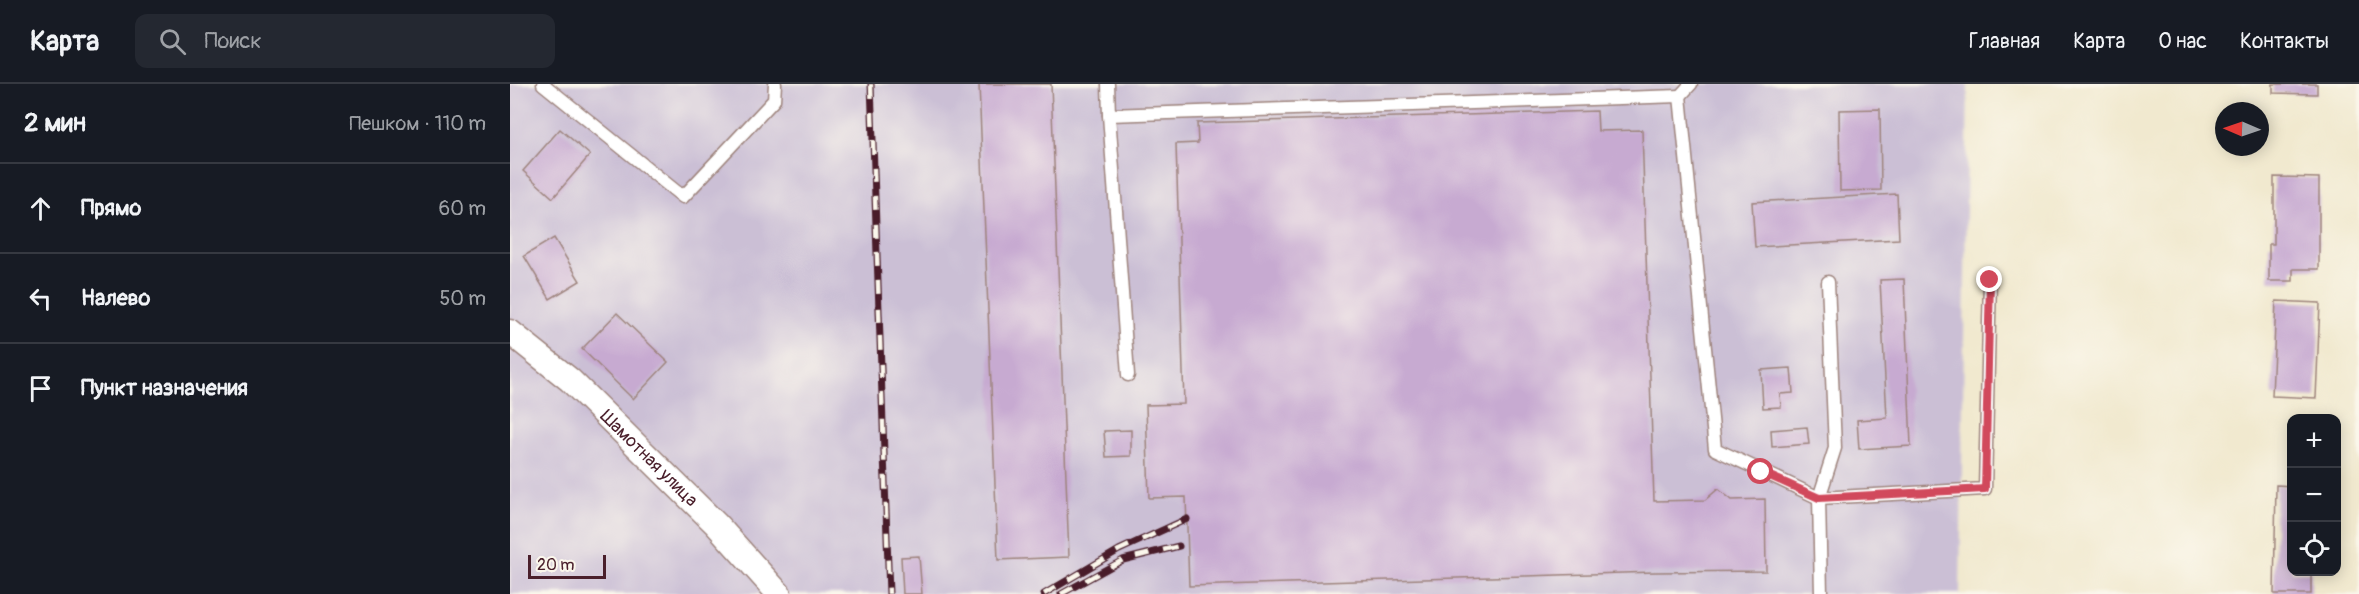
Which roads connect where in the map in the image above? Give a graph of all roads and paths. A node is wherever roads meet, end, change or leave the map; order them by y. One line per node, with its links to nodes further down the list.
1 (543, 84): 2 (lane)
2 (775, 84)
3 (1108, 84): 6 (lane)
4 (1691, 84): 5 (lane)
5 (1680, 96): 6 (lane); 11 (lane)
6 (1109, 115): 10 (lane)
7 (1990, 280): 11 (lane)
8 (1828, 282): 11 (lane)
9 (510, 332): 12 (street, Шамотная улица)
10 (1128, 375)
11 (1819, 498): 13 (lane)
12 (779, 594)
13 (1821, 594)

